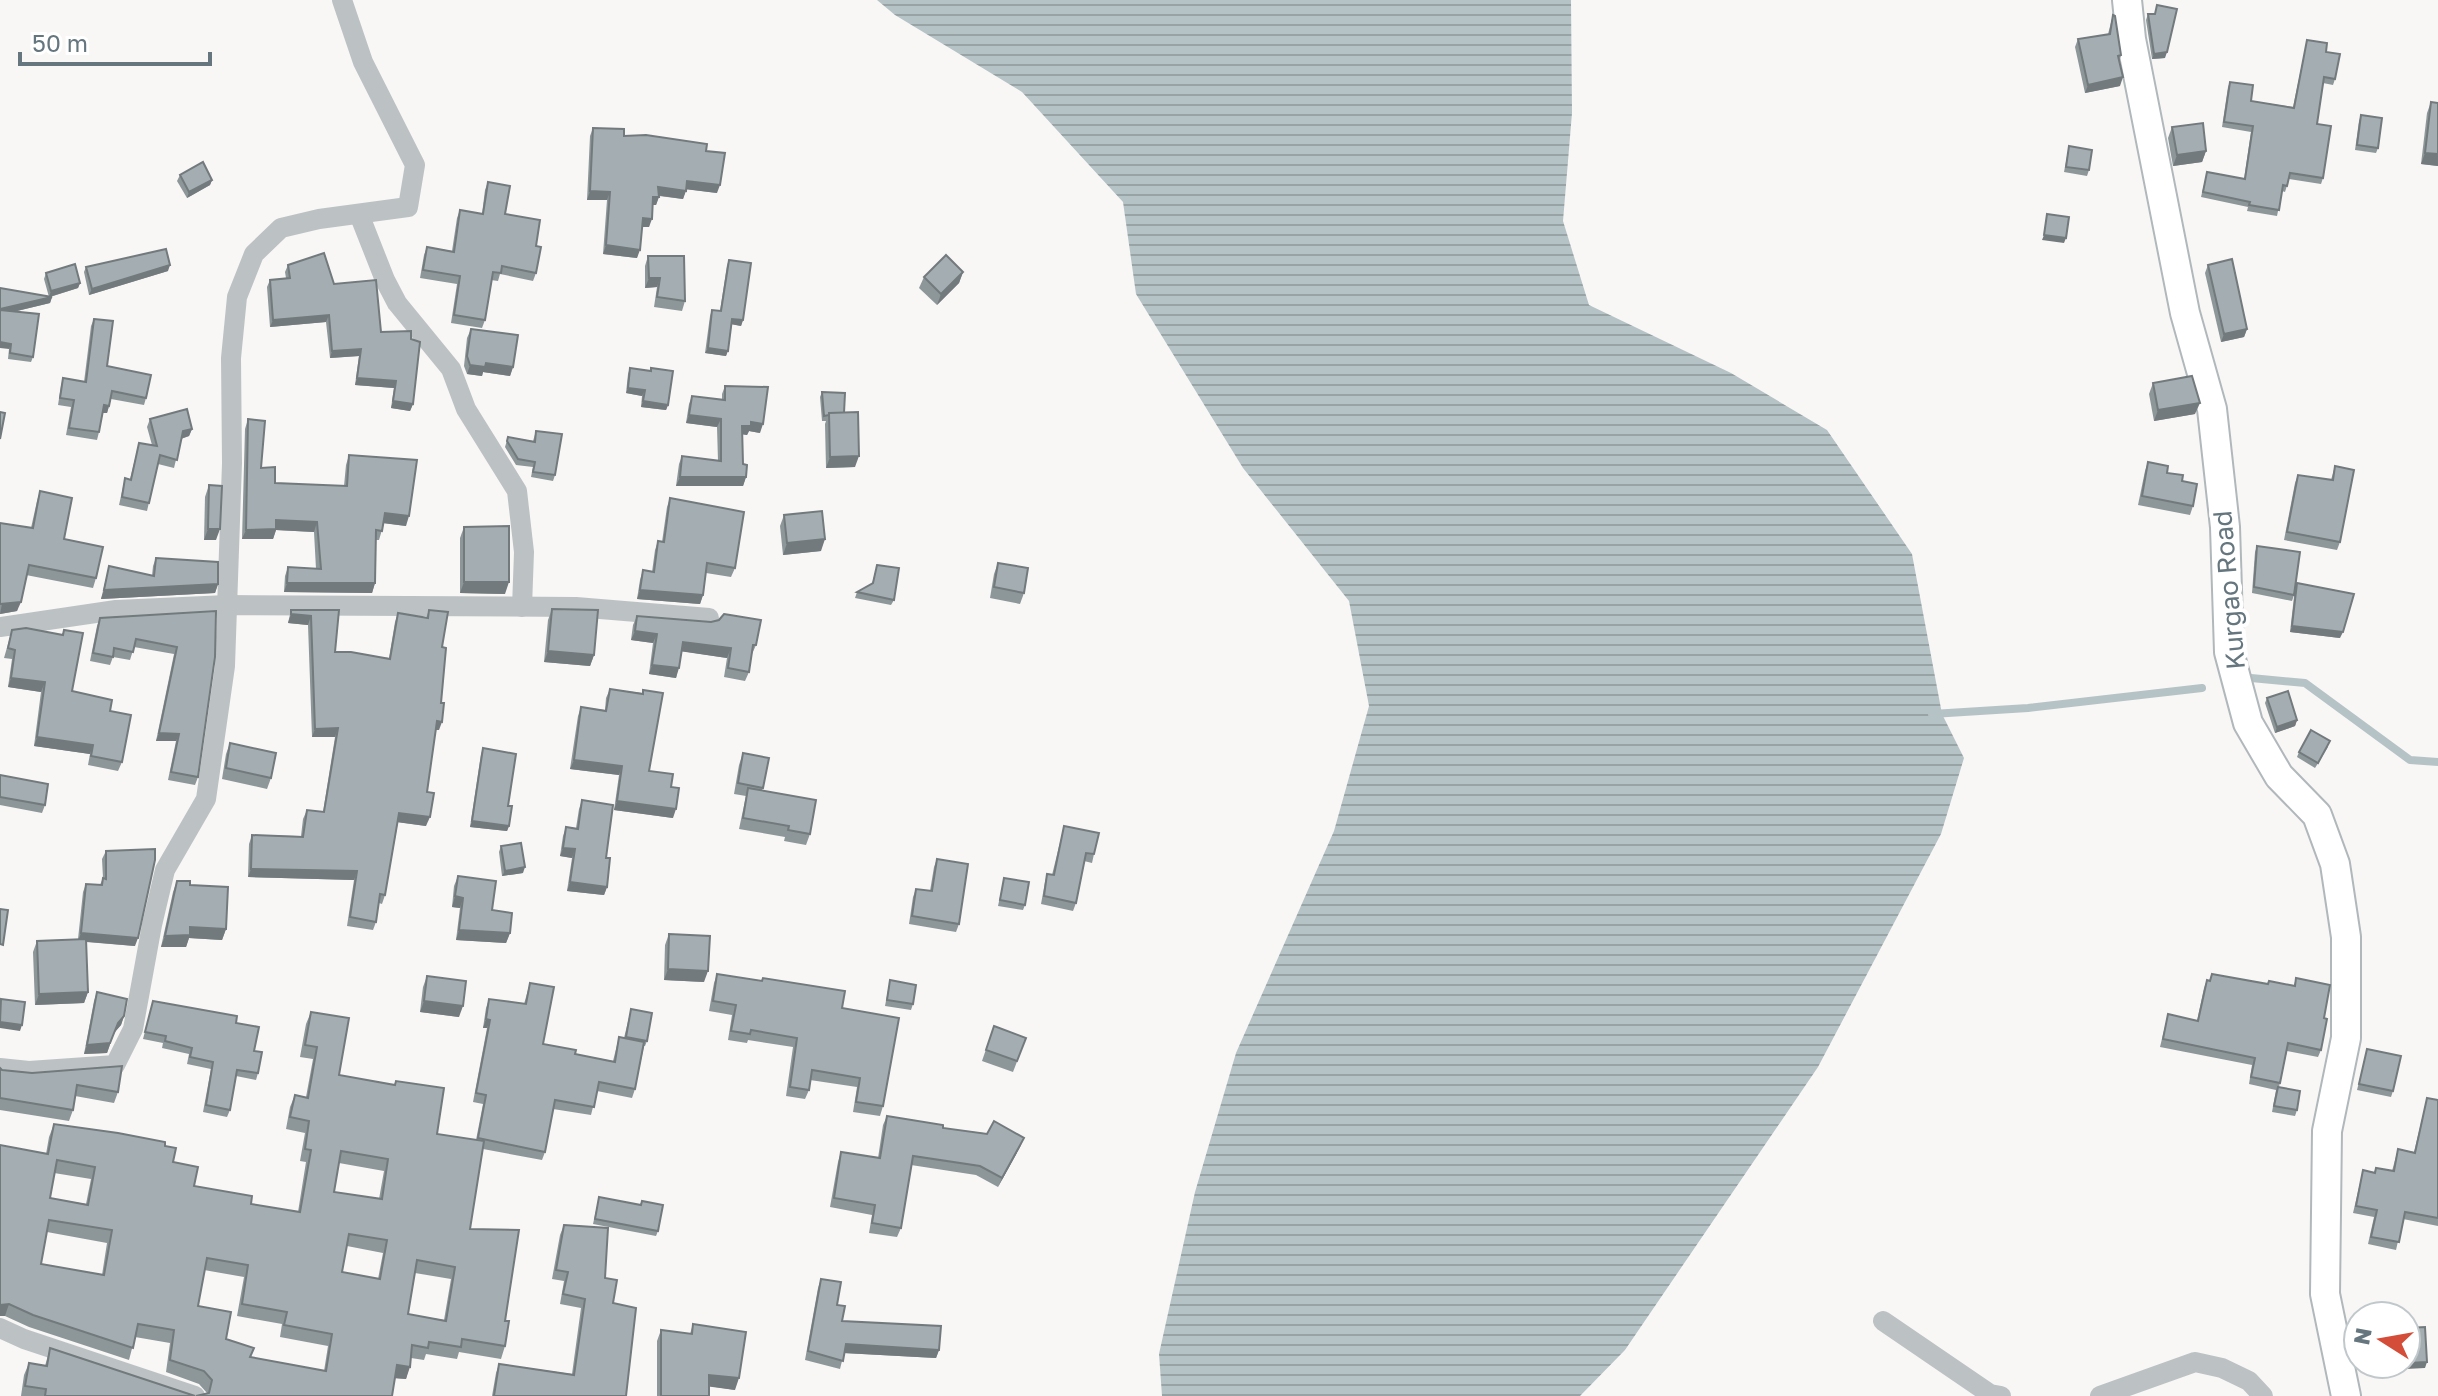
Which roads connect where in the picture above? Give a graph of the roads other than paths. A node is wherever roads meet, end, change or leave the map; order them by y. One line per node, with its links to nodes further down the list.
1 (342, 0): 3 (street)
2 (2127, 0): 15 (street, Kurgao Road)
3 (359, 214): 4 (street); 5 (street)
4 (227, 605): 5 (street); 7 (street); 8 (street)
5 (522, 607): 6 (street)
6 (709, 618)
7 (0, 627)
8 (0, 1068)
9 (1883, 1321): 12 (street)
10 (0, 1328): 11 (street)
11 (195, 1396)
12 (2001, 1396)
13 (2100, 1396): 14 (street)
14 (2263, 1396)
15 (2346, 1396)

